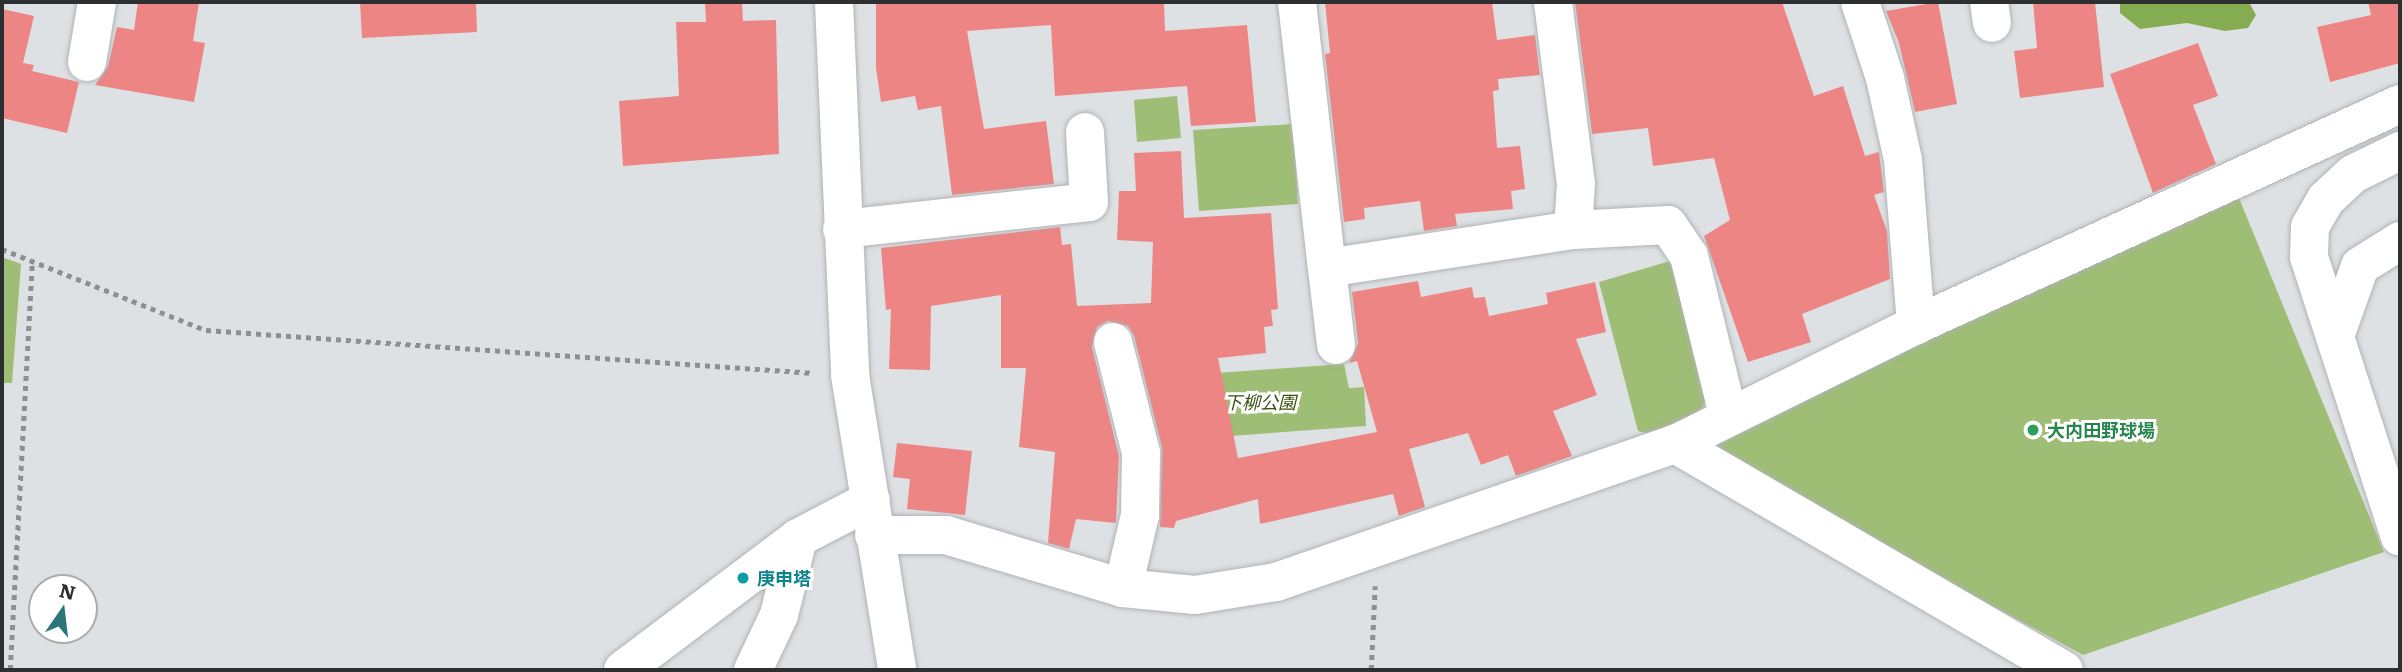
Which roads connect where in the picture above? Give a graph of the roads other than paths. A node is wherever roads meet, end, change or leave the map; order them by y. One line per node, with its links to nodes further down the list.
1 (97, 2): 6 (street)
2 (834, 2): 10 (street)
3 (1297, 2): 13 (street)
4 (1553, 2): 11 (street)
5 (1860, 2): 14 (street)
6 (87, 62)
7 (2400, 104): 14 (street)
8 (1085, 132): 10 (street)
9 (2400, 151): 15 (street)
10 (842, 229): 21 (street)
11 (1573, 230): 13 (street); 18 (street)
12 (2400, 241): 15 (street)
13 (1327, 268): 17 (street)
14 (1916, 325): 18 (street)
15 (2334, 336): 20 (street)
16 (1113, 342): 24 (street)
17 (1336, 345)
18 (1728, 415): 19 (street)
19 (1675, 444): 24 (street); 28 (street)
20 (2393, 488): 22 (street)
21 (872, 517): 23 (street); 24 (street); 27 (street)
22 (2400, 537)
23 (798, 538): 25 (street); 26 (street)
24 (1124, 588)
25 (623, 670)
26 (753, 670)
27 (897, 670)
28 (2064, 670)

